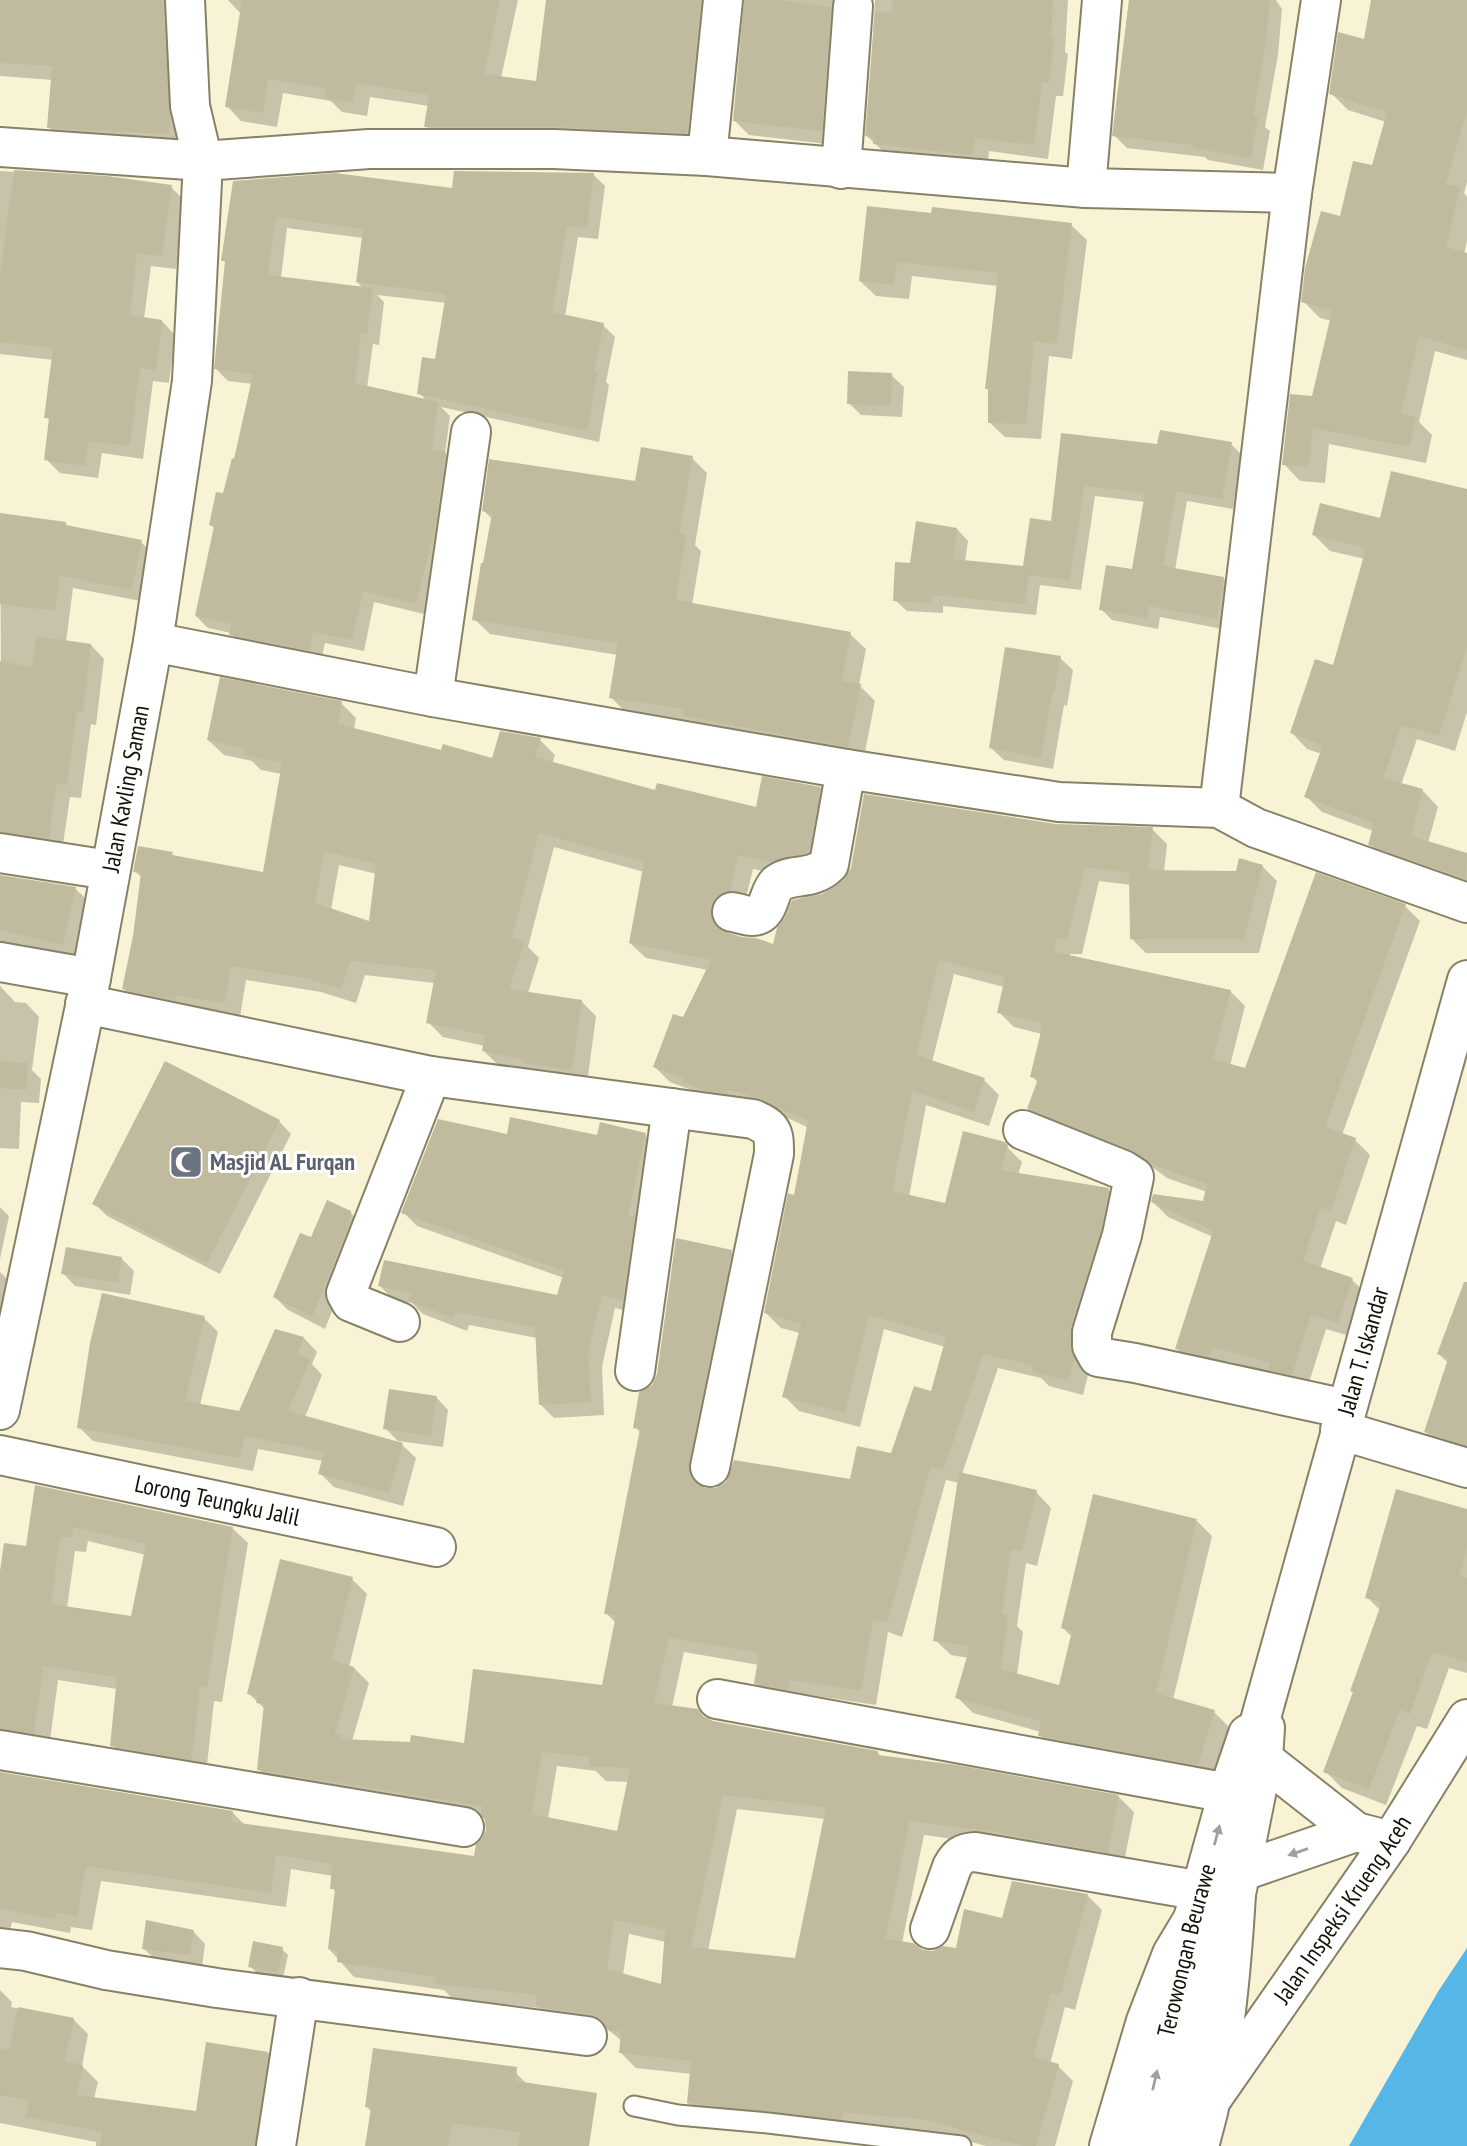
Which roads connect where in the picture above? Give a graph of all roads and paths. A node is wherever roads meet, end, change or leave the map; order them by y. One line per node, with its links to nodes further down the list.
1 (185, 0): 8 (street, Jalan Kavling Saman)
2 (723, 0): 7 (street)
3 (1102, 0): 10 (street)
4 (1321, 0): 11 (street)
5 (853, 6): 9 (street)
6 (0, 147): 8 (street)
7 (708, 156): 8 (street); 9 (street)
8 (203, 161): 13 (street, Jalan Kavling Saman)
9 (841, 169): 10 (street)
10 (1086, 188): 11 (street)
11 (1292, 193): 16 (street)
12 (471, 432): 14 (street)
13 (153, 642): 14 (street); 18 (street, Jalan Kavling Saman)
14 (433, 697): 15 (street)
15 (846, 769): 16 (street); 20 (street)
16 (1219, 808): 19 (street)
17 (0, 853): 18 (street)
18 (109, 870): 23 (street, Jalan Kavling Saman)
19 (1467, 903)
20 (732, 912)
21 (0, 962): 23 (street)
22 (1467, 979): 31 (street, Jalan T. Iskandar)
23 (88, 991): 24 (street); 28 (street, Jalan Kavling Saman)
24 (431, 1076): 25 (street); 27 (street)
25 (672, 1108): 29 (street); 33 (street)
26 (1023, 1130): 31 (street)
27 (400, 1322)
28 (6, 1355): 30 (street, Jalan Kavling Saman)
29 (635, 1371)
30 (0, 1410)
31 (1343, 1419): 34 (street); 39 (street, Jalan T. Iskandar)
32 (0, 1455): 35 (street, Lorong Teungku Jalil)
33 (710, 1467)
34 (1467, 1468)
35 (436, 1547)
36 (717, 1699): 39 (street)
37 (1467, 1719): 41 (street, Jalan Inspeksi Krueng Aceh)
38 (0, 1750): 40 (street)
39 (1244, 1770): 41 (street); 42 (street, Terowongan Beurawe)
40 (464, 1827)
41 (1373, 1837): 42 (street, one-way to 42); 47 (street, Jalan Inspeksi Krueng Aceh)
42 (1218, 1894): 43 (street); 47 (street); 51 (street); 52 (street, Terowongan Beurawe, one-way to 42); 53 (street, Terowongan Beurawe)
43 (930, 1929)
44 (0, 1948): 45 (street)
45 (299, 1997): 46 (street); 49 (street)
46 (587, 2036)
47 (1213, 2097): 54 (street)
48 (635, 2106): 50 (lane)
49 (276, 2146)
50 (961, 2146)
51 (1109, 2146)
52 (1140, 2146)
53 (1169, 2146)
54 (1199, 2146)

